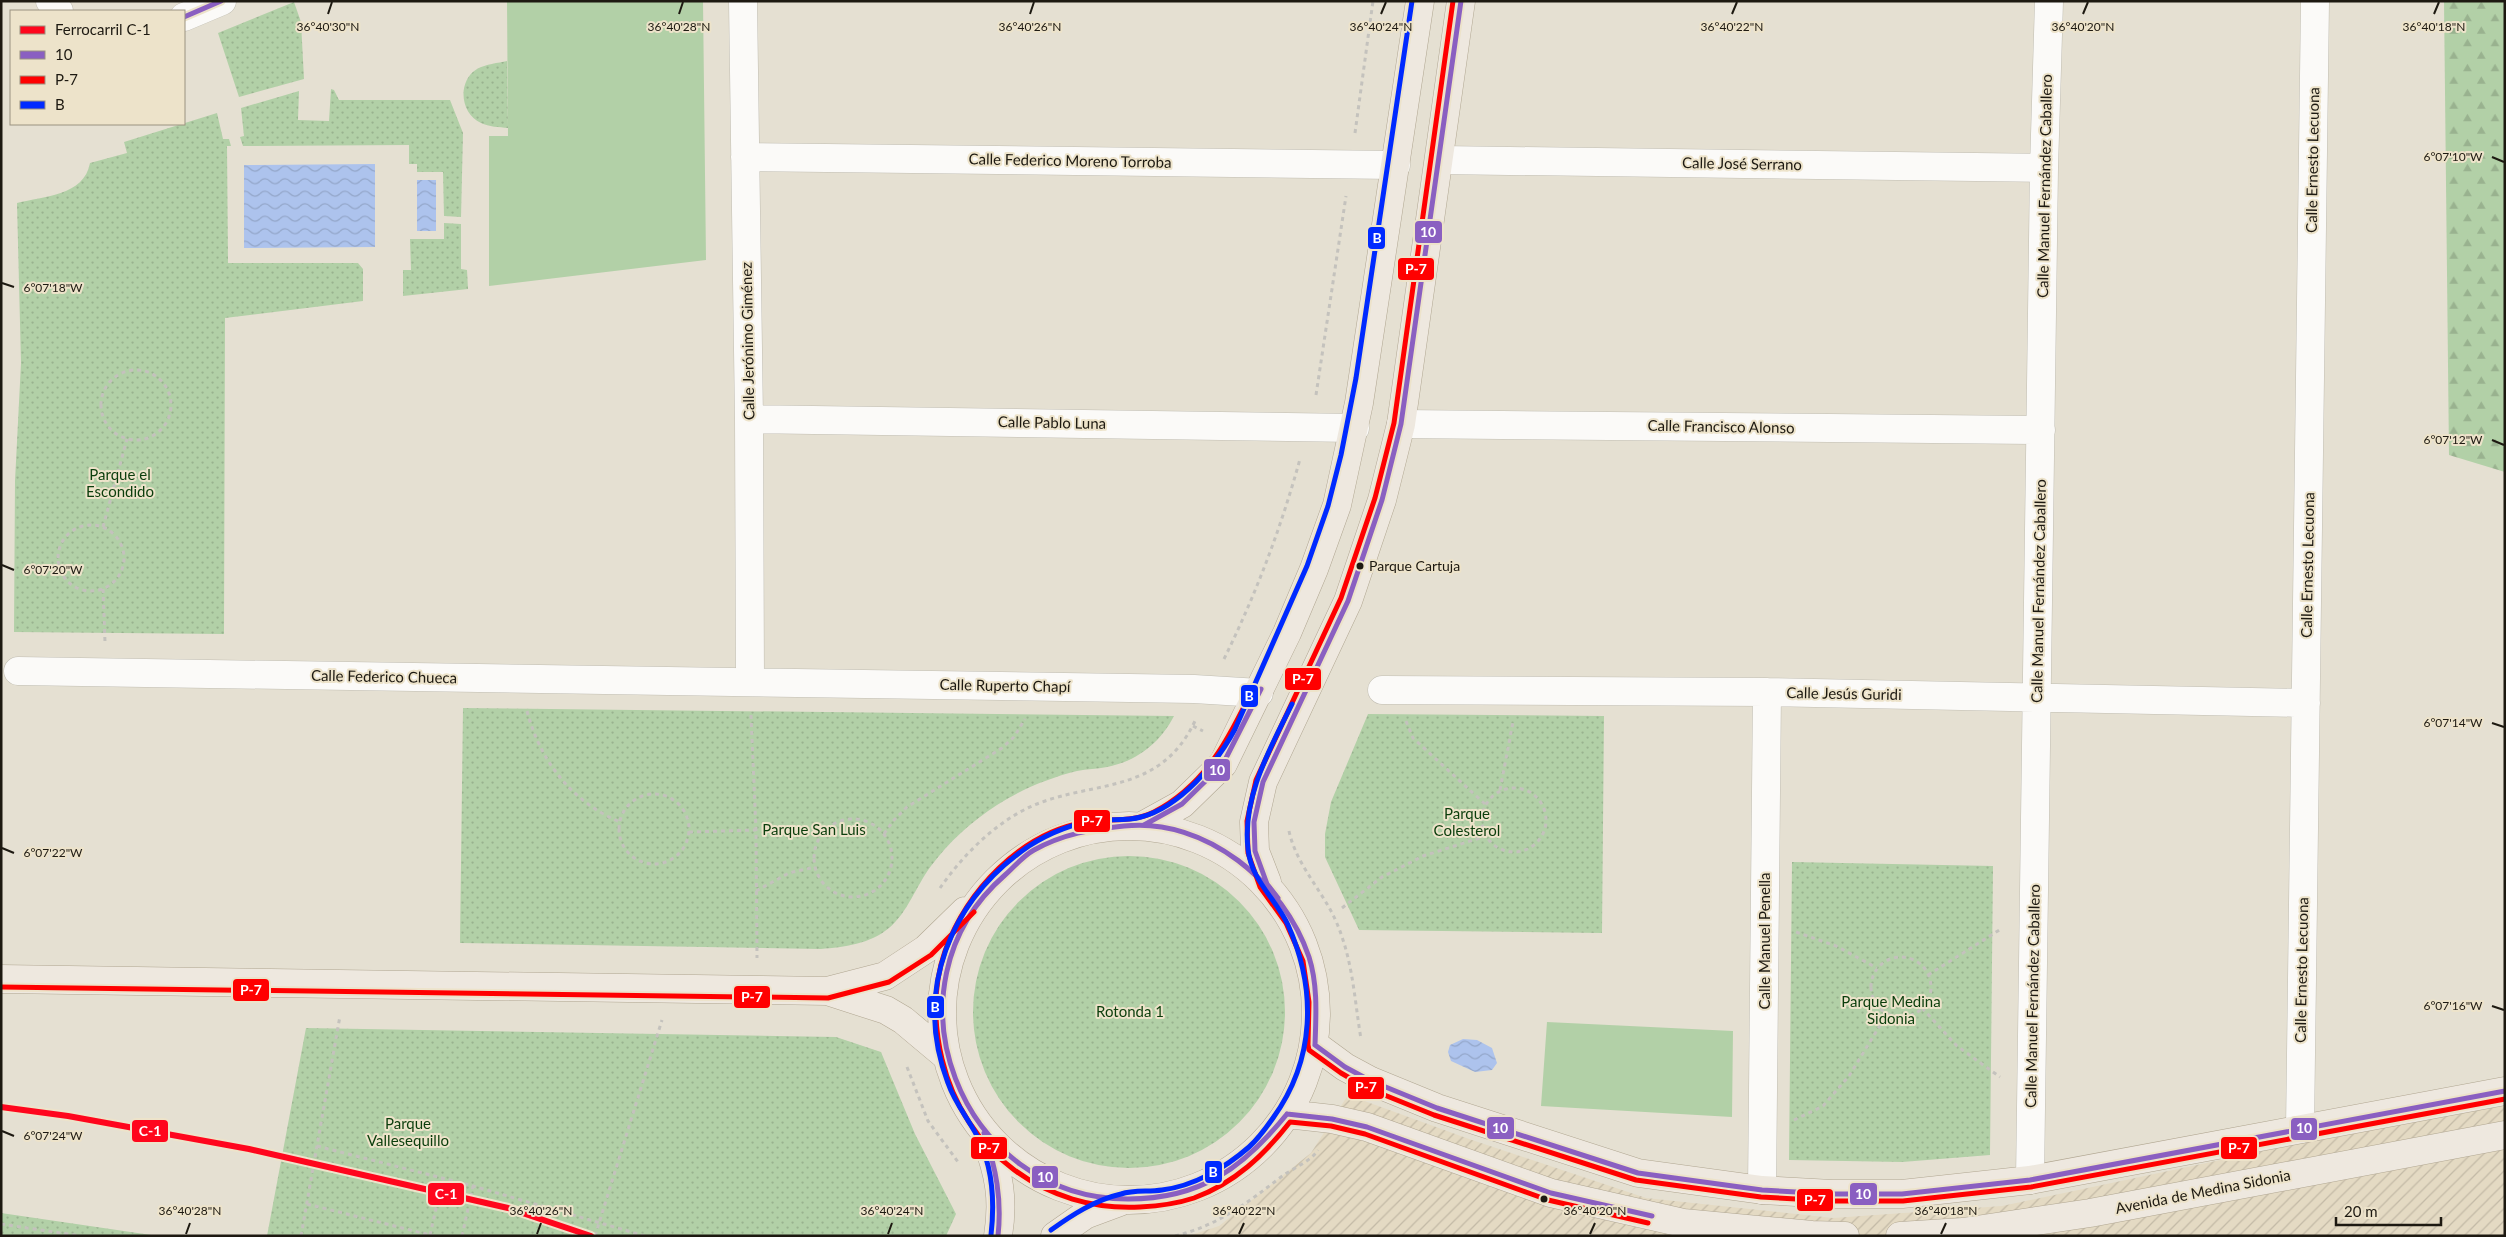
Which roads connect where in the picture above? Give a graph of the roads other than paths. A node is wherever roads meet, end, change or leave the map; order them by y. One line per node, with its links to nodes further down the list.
1 (222, 1): 7 (street)
2 (743, 1): 8 (street, Calle Jerónimo Giménez)
3 (1420, 1): 10 (main road)
4 (1461, 1): 9 (main road)
5 (2049, 1): 11 (street, Calle Manuel Fernández Caballero)
6 (2316, 1): 22 (street, Calle Ernesto Lecuona)
7 (185, 17)
8 (745, 157): 10 (street, Calle Federico Moreno Torroba); 12 (street, Calle Jerónimo Giménez)
9 (1440, 160): 11 (street, Calle José Serrano); 13 (main road)
10 (1396, 166): 14 (main road)
11 (2044, 168): 15 (street, Calle Manuel Fernández Caballero)
12 (749, 419): 14 (street, Calle Pablo Luna); 17 (street, Calle Jerónimo Giménez)
13 (1401, 424): 15 (street, Calle Francisco Alonso); 24 (main road)
14 (1355, 428): 20 (main road)
15 (2041, 430): 21 (street, Calle Manuel Fernández Caballero)
16 (18, 671): 17 (street, Calle Federico Chueca)
17 (750, 682): 20 (street, Calle Ruperto Chapí)
18 (1389, 690): 19 (street, Calle Jesús Guridi)
19 (1768, 692): 21 (street, Calle Jesús Guridi); 36 (street, Calle Manuel Penella)
20 (1259, 693): 23 (main road)
21 (2038, 697): 22 (street, Calle Jesús Guridi); 35 (street, Calle Manuel Fernández Caballero)
22 (2306, 703): 32 (street, Calle Ernesto Lecuona)
23 (1144, 825): 24 (main road); 25 (main road)
24 (1267, 884): 28 (main road)
25 (986, 891): 27 (main road); 29 (main road)
26 (1, 979): 27 (main road)
27 (827, 991): 29 (main road)
28 (1314, 1046): 31 (main road); 36 (main road)
29 (946, 1056): 33 (main road)
30 (2505, 1091): 32 (main road)
31 (1288, 1114): 37 (main road); 40 (main road)
32 (2300, 1129): 35 (main road)
33 (984, 1133): 37 (main road); 38 (main road)
34 (2505, 1134): 41 (main road, Avenida de Medina Sidonia)
35 (2030, 1180): 36 (main road)
36 (1762, 1190)
37 (1123, 1201): 39 (main road)
38 (998, 1236)
39 (1055, 1236)
40 (1845, 1236)
41 (1900, 1236)

